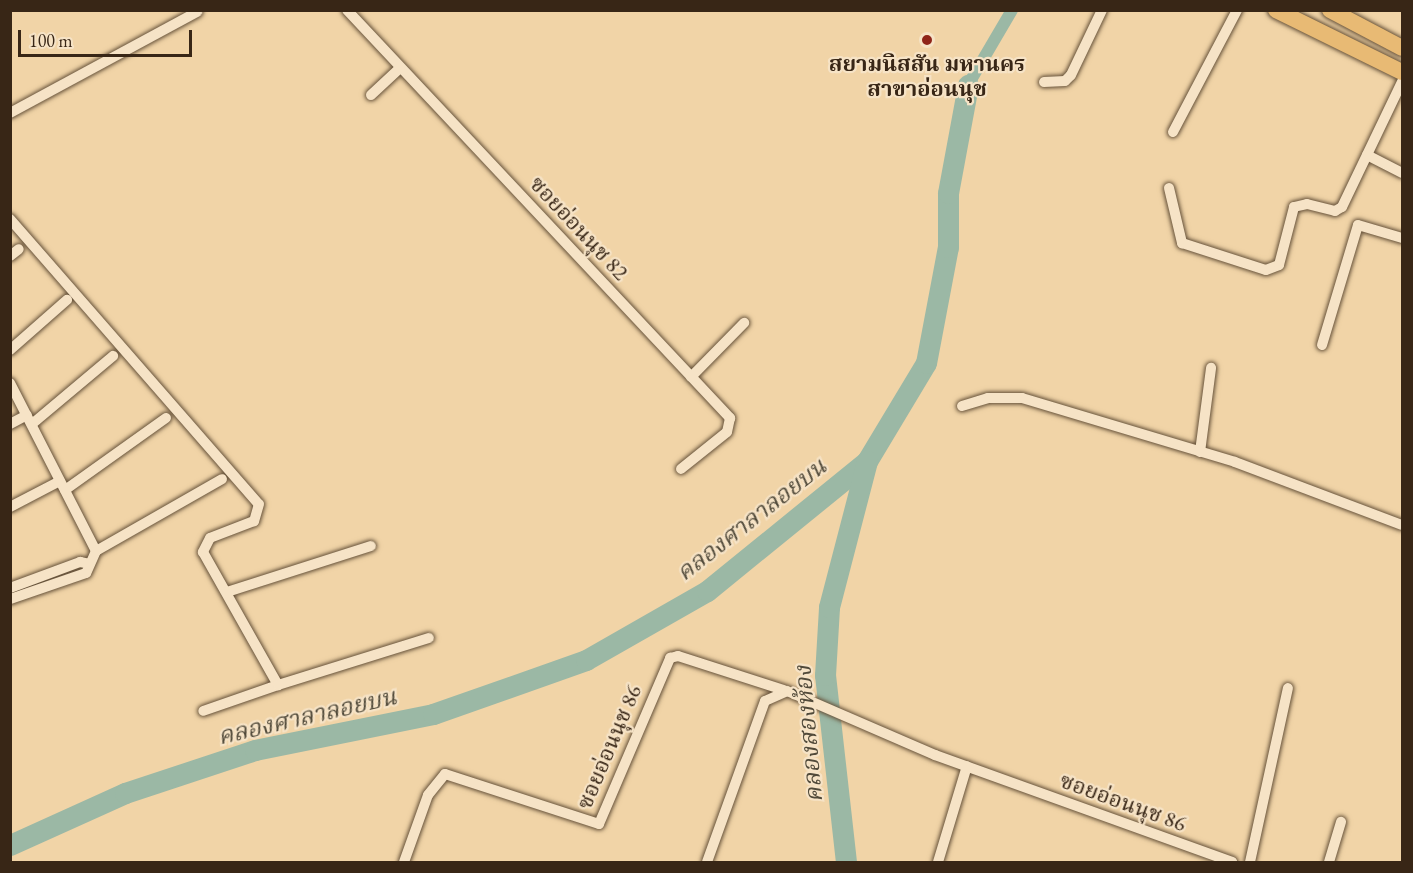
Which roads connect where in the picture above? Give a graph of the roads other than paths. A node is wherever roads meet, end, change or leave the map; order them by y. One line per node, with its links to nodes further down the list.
1 (347, 10): 8 (street, ซอยอ่อนนุช 82)
2 (1102, 10): 10 (street)
3 (1237, 10): 14 (street)
4 (1276, 10): 9 (main road)
5 (1330, 10): 7 (main road)
6 (197, 12): 13 (street)
7 (1402, 48)
8 (400, 68): 12 (street); 26 (street, ซอยอ่อนนุช 82)
9 (1402, 72)
10 (1044, 82)
11 (1402, 82): 15 (street)
12 (371, 95)
13 (10, 113)
14 (1173, 132)
15 (1367, 155): 16 (street); 17 (street)
16 (1402, 173)
17 (1169, 188)
18 (10, 219): 42 (street)
19 (1402, 238): 22 (street)
20 (67, 300): 23 (street)
21 (744, 323): 26 (street)
22 (1322, 345)
23 (10, 350)
24 (113, 356): 30 (street)
25 (1212, 368): 32 (street)
26 (691, 377): 33 (street, ซอยอ่อนนุช 82)
27 (10, 383): 30 (street)
28 (962, 406): 32 (street)
29 (166, 418): 35 (street)
30 (30, 419): 31 (street); 35 (street)
31 (10, 424)
32 (1200, 452): 37 (street)
33 (681, 469)
34 (222, 479): 39 (street)
35 (62, 485): 36 (street); 39 (street)
36 (10, 507)
37 (1402, 525)
38 (371, 546): 42 (street)
39 (96, 551): 40 (street)
40 (90, 564): 41 (street); 43 (street)
41 (10, 588)
42 (227, 592): 45 (street)
43 (10, 598)
44 (429, 638): 45 (street)
45 (278, 685): 48 (street)
46 (1288, 688): 55 (street)
47 (787, 691): 49 (street, ซอยอ่อนนุช 86); 51 (street, ซอยอ่อนนุช 86); 52 (street)
48 (203, 711)
49 (967, 766): 53 (street); 54 (street, ซอยอ่อนนุช 86)
50 (1341, 822): 56 (street)
51 (404, 862)
52 (707, 862)
53 (938, 862)
54 (1232, 862)
55 (1250, 862)
56 (1329, 862)

